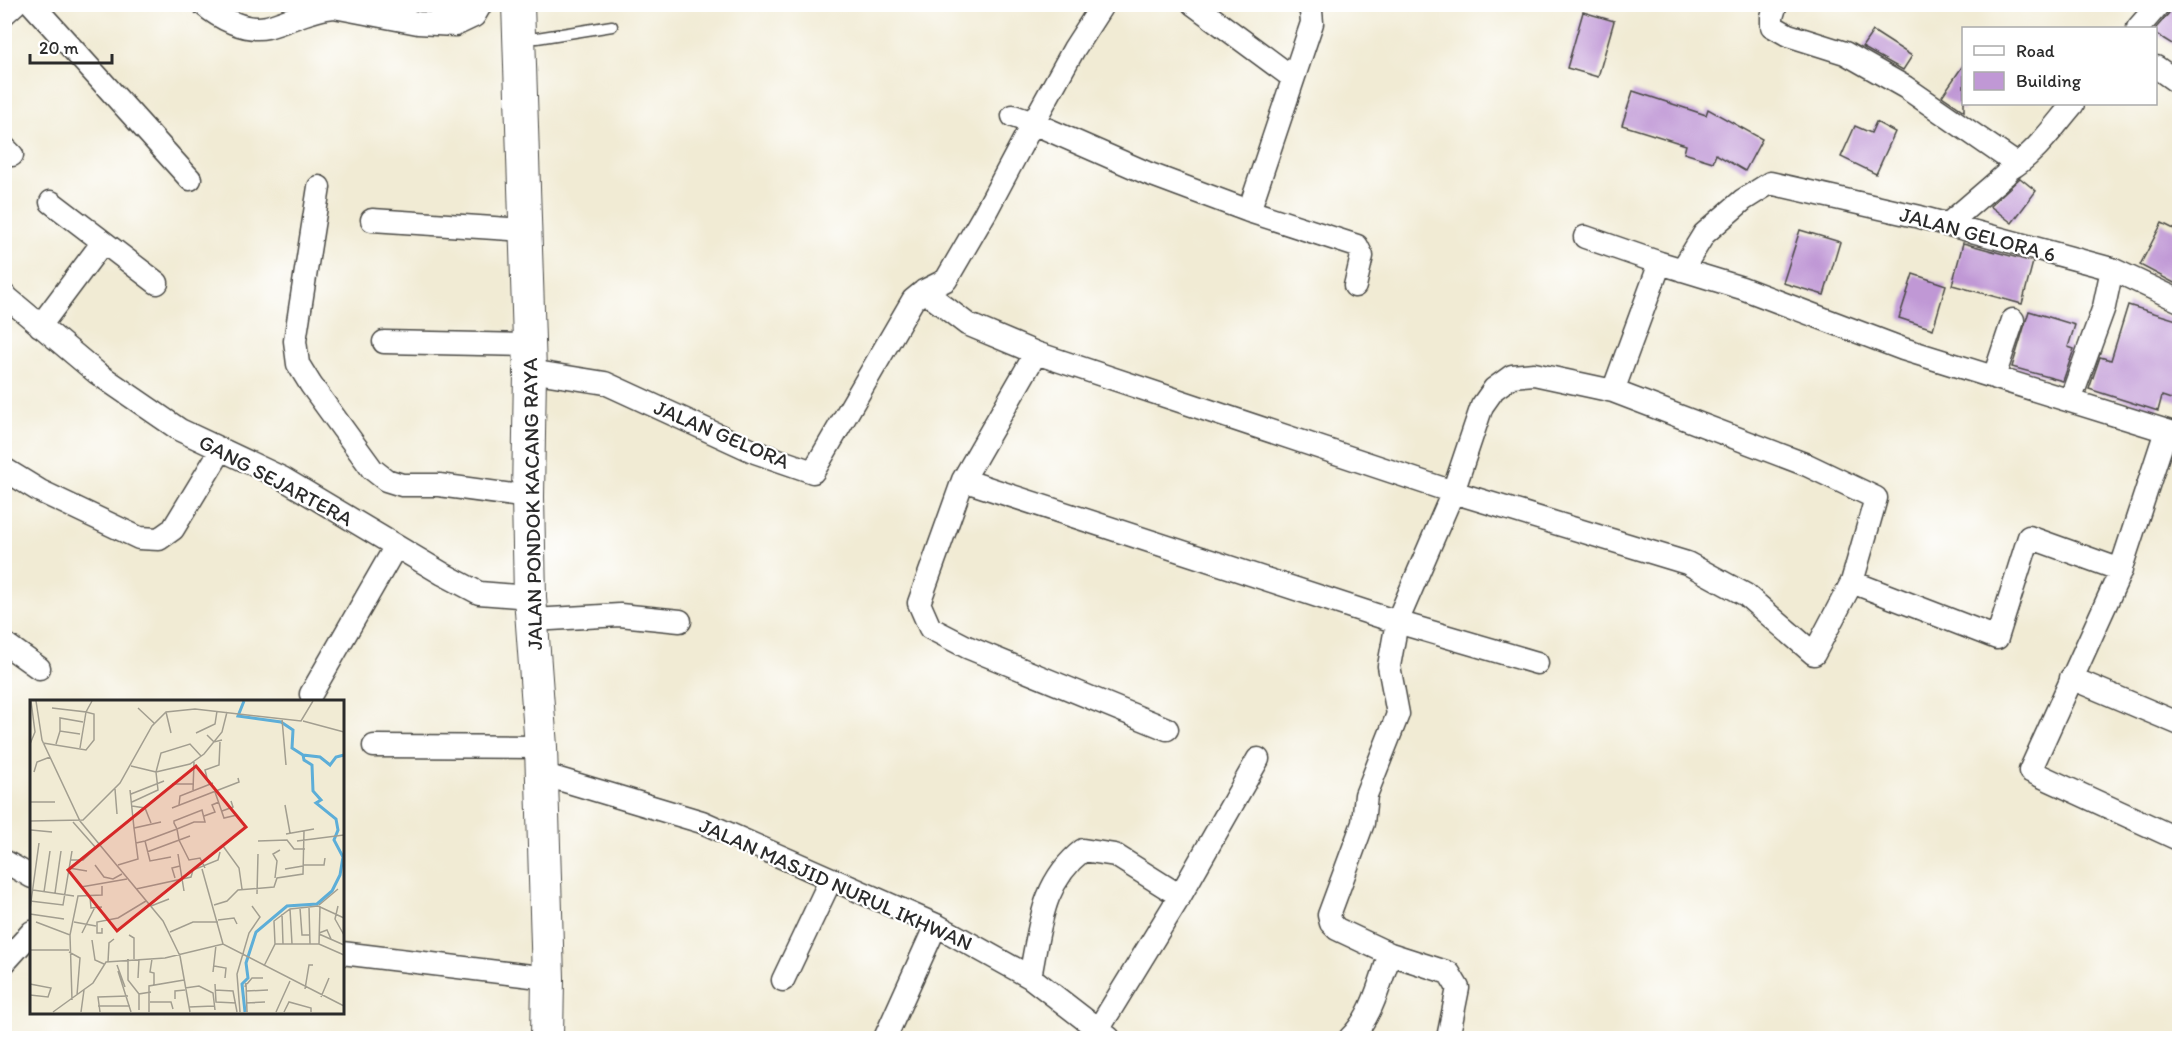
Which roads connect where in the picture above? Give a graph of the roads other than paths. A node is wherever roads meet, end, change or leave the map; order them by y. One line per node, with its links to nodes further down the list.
1 (15, 4): 11 (street)
2 (32, 4): 21 (street)
3 (203, 4): 4 (street)
4 (482, 4)
5 (518, 4): 14 (main road, JALAN PONDOK KACANG RAYA)
6 (1103, 4): 19 (street)
7 (1193, 4): 16 (street)
8 (1307, 4): 16 (street)
9 (1776, 4): 20 (street)
10 (2159, 4): 13 (street)
11 (4, 14)
12 (612, 26): 14 (lane)
13 (2139, 27)
14 (519, 38): 27 (main road, JALAN PONDOK KACANG RAYA)
15 (2157, 67): 17 (street)
16 (1293, 78): 24 (street)
17 (2180, 84)
18 (2072, 105): 20 (street)
19 (1023, 120): 24 (street); 35 (street)
20 (2010, 169): 26 (street)
21 (190, 179)
22 (319, 187): 51 (street)
23 (51, 202): 29 (street)
24 (1249, 211): 34 (street)
25 (372, 220): 27 (street)
26 (1947, 225): 31 (street, JALAN GELORA 6); 32 (street, JALAN GELORA 6)
27 (526, 230): 42 (main road, JALAN PONDOK KACANG RAYA)
28 (1585, 237): 30 (street)
29 (103, 242): 33 (street); 39 (street)
30 (1660, 263): 32 (street); 44 (street)
31 (2112, 269): 37 (street, JALAN GELORA 6); 45 (street)
32 (1682, 270): 43 (street)
33 (157, 283)
34 (1354, 286)
35 (924, 291): 41 (street); 42 (street, JALAN GELORA)
36 (4, 295): 39 (street, GANG SEJARTERA)
37 (2180, 301)
38 (2013, 320): 43 (street)
39 (40, 326): 47 (street, GANG SEJARTERA)
40 (384, 342): 42 (street)
41 (1036, 353): 49 (street); 50 (street)
42 (529, 358): 51 (main road, JALAN PONDOK KACANG RAYA)
43 (1994, 377): 45 (street)
44 (1613, 391): 50 (street); 54 (street)
45 (2070, 401): 46 (street)
46 (2173, 433): 53 (street)
47 (221, 450): 48 (street); 52 (street, GANG SEJARTERA)
48 (5, 470)
49 (963, 480): 57 (street); 64 (street)
50 (1453, 492): 54 (street); 57 (street)
51 (528, 497): 55 (main road, JALAN PONDOK KACANG RAYA)
52 (396, 546): 55 (street, GANG SEJARTERA); 62 (street)
53 (2121, 570): 54 (street); 61 (street)
54 (1851, 582)
55 (531, 609): 56 (street, GANG SEJARTERA); 67 (main road, JALAN PONDOK KACANG RAYA)
56 (680, 621)
57 (1396, 622): 59 (street); 76 (street)
58 (4, 642): 60 (street)
59 (1537, 663)
60 (39, 668)
61 (2071, 678): 63 (street); 68 (street)
62 (311, 694)
63 (2180, 724)
64 (1167, 729)
65 (374, 746): 67 (street, JALAN MASJID NURUL IKHWAN)
66 (1258, 759): 72 (street)
67 (542, 761): 71 (street, JALAN MASJID NURUL IKHWAN); 79 (main road, JALAN PONDOK KACANG RAYA)
68 (2180, 840)
69 (4, 861): 70 (street)
70 (30, 876)
71 (831, 879): 73 (street, JALAN MASJID NURUL IKHWAN); 80 (street)
72 (1180, 896): 78 (street); 81 (street)
73 (936, 925): 78 (street, JALAN MASJID NURUL IKHWAN); 83 (street)
74 (30, 934): 77 (street)
75 (344, 953): 79 (street)
76 (1390, 954): 84 (street); 85 (street)
77 (4, 963)
78 (1030, 977): 81 (street, JALAN MASJID NURUL IKHWAN)
79 (548, 978): 82 (main road, JALAN PONDOK KACANG RAYA)
80 (783, 980)
81 (1100, 1036)
82 (547, 1038)
83 (885, 1038)
84 (1350, 1038)
85 (1448, 1038)

